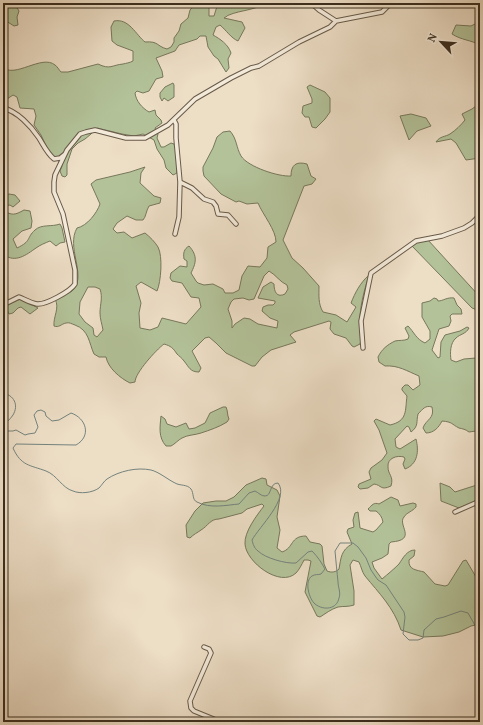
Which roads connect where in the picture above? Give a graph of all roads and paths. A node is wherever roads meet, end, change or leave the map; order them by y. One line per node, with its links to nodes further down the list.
1 (311, 3): 3 (street)
2 (392, 3): 3 (street)
3 (336, 21): 5 (street)
4 (3, 108): 6 (street)
5 (174, 120): 6 (street); 7 (street)
6 (65, 154): 11 (street)
7 (180, 182): 9 (street); 10 (street)
8 (480, 215): 12 (street)
9 (236, 224)
10 (174, 234)
11 (3, 305)
12 (363, 348)
13 (480, 502): 14 (street)
14 (454, 512)
15 (204, 647): 16 (street)
16 (221, 722)

